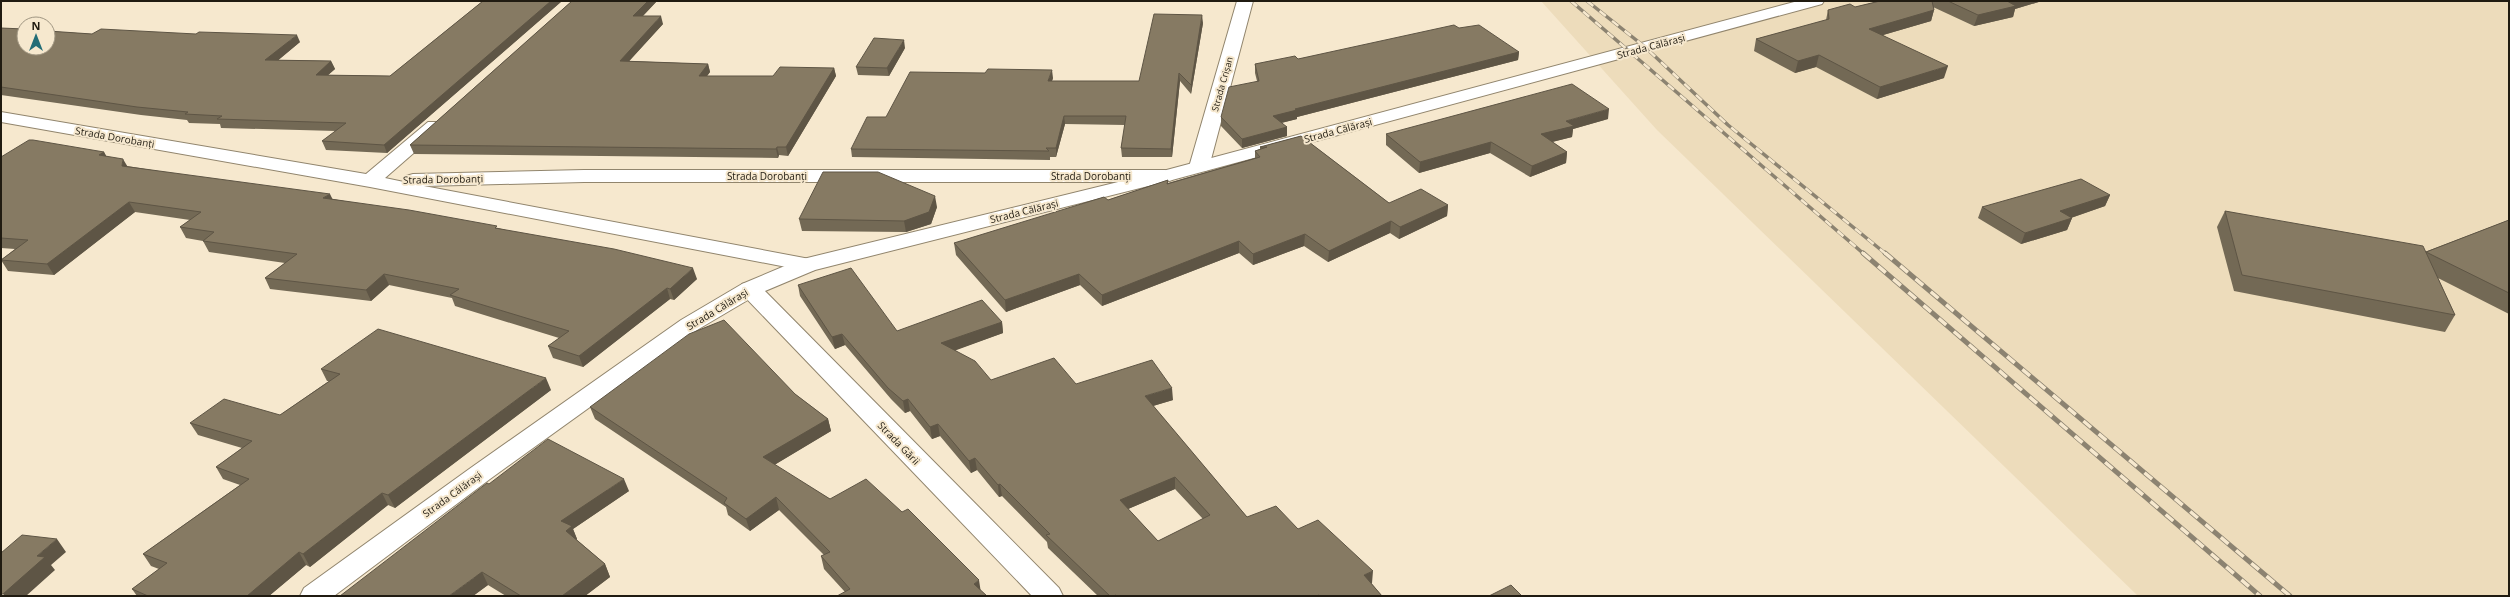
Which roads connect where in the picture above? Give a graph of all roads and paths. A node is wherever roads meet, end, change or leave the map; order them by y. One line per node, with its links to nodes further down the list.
1 (1245, 1): 5 (street, Strada Crișan)
2 (1816, 1): 5 (street, Strada Călărași)
3 (447, 115): 7 (street)
4 (1, 117): 7 (street, Strada Dorobanți)
5 (1199, 167): 6 (street, Strada Călărași)
6 (1165, 176): 7 (street, Strada Dorobanți); 8 (street, Strada Călărași)
7 (370, 181): 8 (street, Strada Dorobanți)
8 (807, 265): 9 (street, Strada Călărași)
9 (750, 289): 10 (street, Strada Călărași); 11 (street, Strada Gării)
10 (314, 596)
11 (1049, 596)

